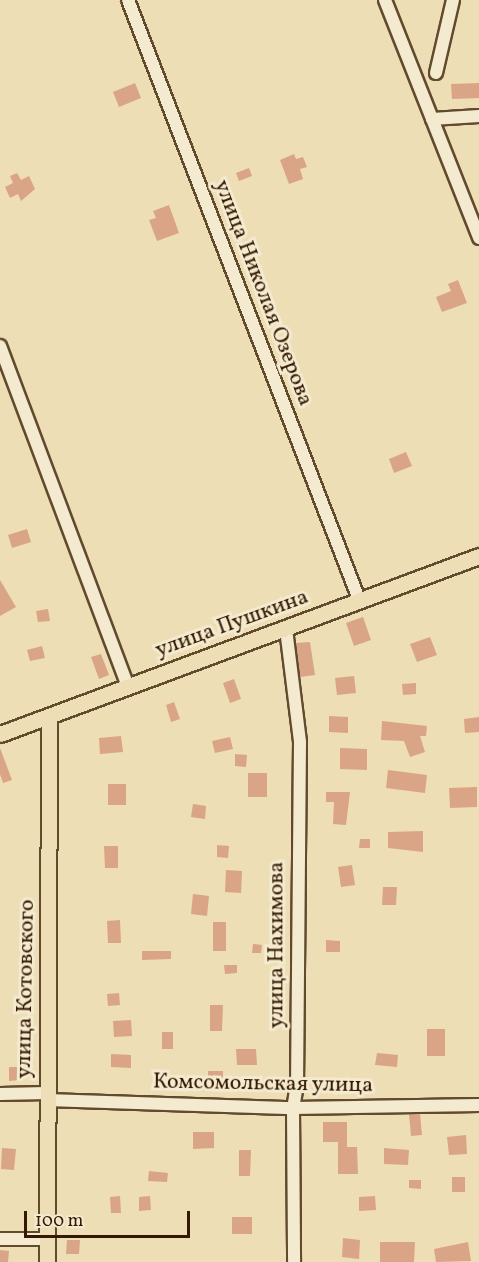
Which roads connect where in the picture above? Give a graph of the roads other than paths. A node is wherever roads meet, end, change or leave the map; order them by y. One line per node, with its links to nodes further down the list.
1 (128, 0): 10 (street, улица Николая Озерова)
2 (385, 0): 6 (street)
3 (453, 0): 4 (street)
4 (436, 73)
5 (479, 116): 6 (street)
6 (432, 119): 7 (street)
7 (479, 238)
8 (0, 346): 12 (street)
9 (479, 556): 10 (main road, улица Пушкина)
10 (360, 602): 11 (main road, улица Пушкина)
11 (286, 629): 12 (main road, улица Пушкина); 18 (street, улица Нахимова)
12 (128, 686): 13 (main road, улица Пушкина)
13 (49, 716): 14 (main road, улица Пушкина); 16 (main road, улица Котовского)
14 (0, 734)
15 (0, 1094): 16 (street, Комсомольская улица)
16 (47, 1096): 18 (street, Комсомольская улица); 20 (main road, улица Котовского)
17 (479, 1105): 18 (street, Комсомольская улица)
18 (292, 1108): 22 (street, улица Нахимова)
19 (0, 1239): 20 (street)
20 (47, 1239): 21 (main road, улица Котовского)
21 (47, 1262)
22 (294, 1262)

